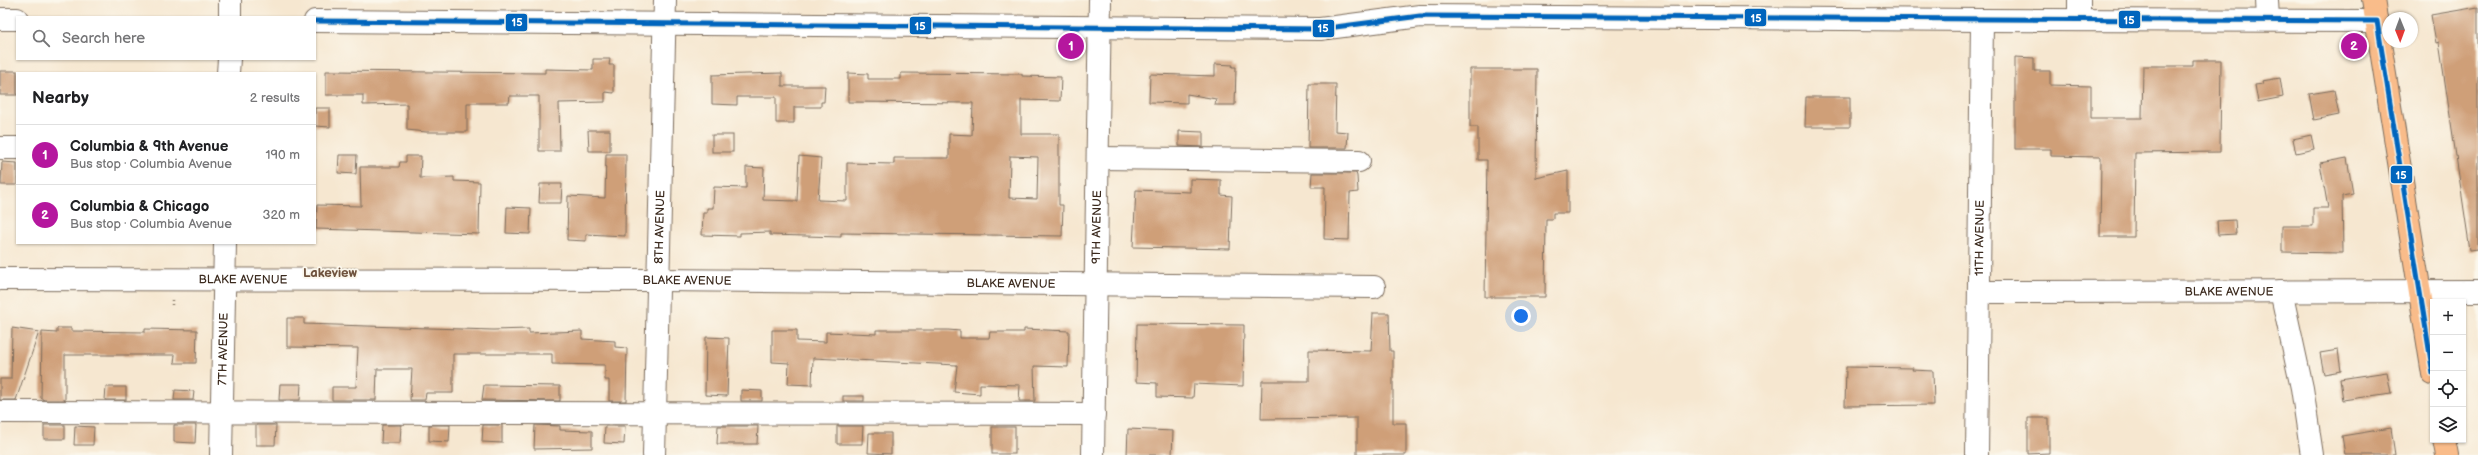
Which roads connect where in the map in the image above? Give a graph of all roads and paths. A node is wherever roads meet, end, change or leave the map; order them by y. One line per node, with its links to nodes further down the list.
1 (230, 0): 7 (street)
2 (665, 0): 12 (street, 8TH AVENUE)
3 (1100, 0): 13 (street, 9TH AVENUE)
4 (2079, 10): 5 (street); 10 (street)
5 (2268, 10): 6 (street)
6 (2375, 10): 26 (main road)
7 (230, 16)
8 (0, 19): 9 (street)
9 (16, 19)
10 (1982, 20): 13 (street); 29 (street, 11TH AVENUE)
11 (316, 21): 12 (street)
12 (664, 25): 13 (street); 22 (street, 8TH AVENUE)
13 (1099, 28): 18 (street, 9TH AVENUE)
14 (229, 60): 15 (street)
15 (228, 72)
16 (0, 148): 17 (street)
17 (16, 148)
18 (1099, 158): 19 (street); 24 (street, 9TH AVENUE)
19 (1359, 161)
20 (225, 244): 23 (street, 7TH AVENUE)
21 (0, 279): 23 (street, BLAKE AVENUE)
22 (658, 280): 23 (street, BLAKE AVENUE); 24 (street, BLAKE AVENUE); 33 (street, 8TH AVENUE)
23 (224, 281): 32 (street, 7TH AVENUE)
24 (1096, 284): 25 (street, BLAKE AVENUE); 34 (street, 9TH AVENUE)
25 (1374, 287)
26 (2419, 290): 27 (street, BLAKE AVENUE); 28 (street, BLAKE AVENUE); 30 (main road)
27 (2281, 291): 29 (street, BLAKE AVENUE); 40 (street)
28 (2478, 291)
29 (1980, 292): 39 (street, 11TH AVENUE)
30 (2432, 371)
31 (0, 412): 32 (street)
32 (222, 412): 33 (street); 36 (street, 7TH AVENUE)
33 (655, 414): 34 (street); 37 (street, 8TH AVENUE)
34 (1094, 414): 38 (street, 9TH AVENUE)
35 (2444, 443): 41 (main road)
36 (221, 455)
37 (654, 455)
38 (1093, 455)
39 (1977, 455)
40 (2312, 455)
41 (2446, 455)

